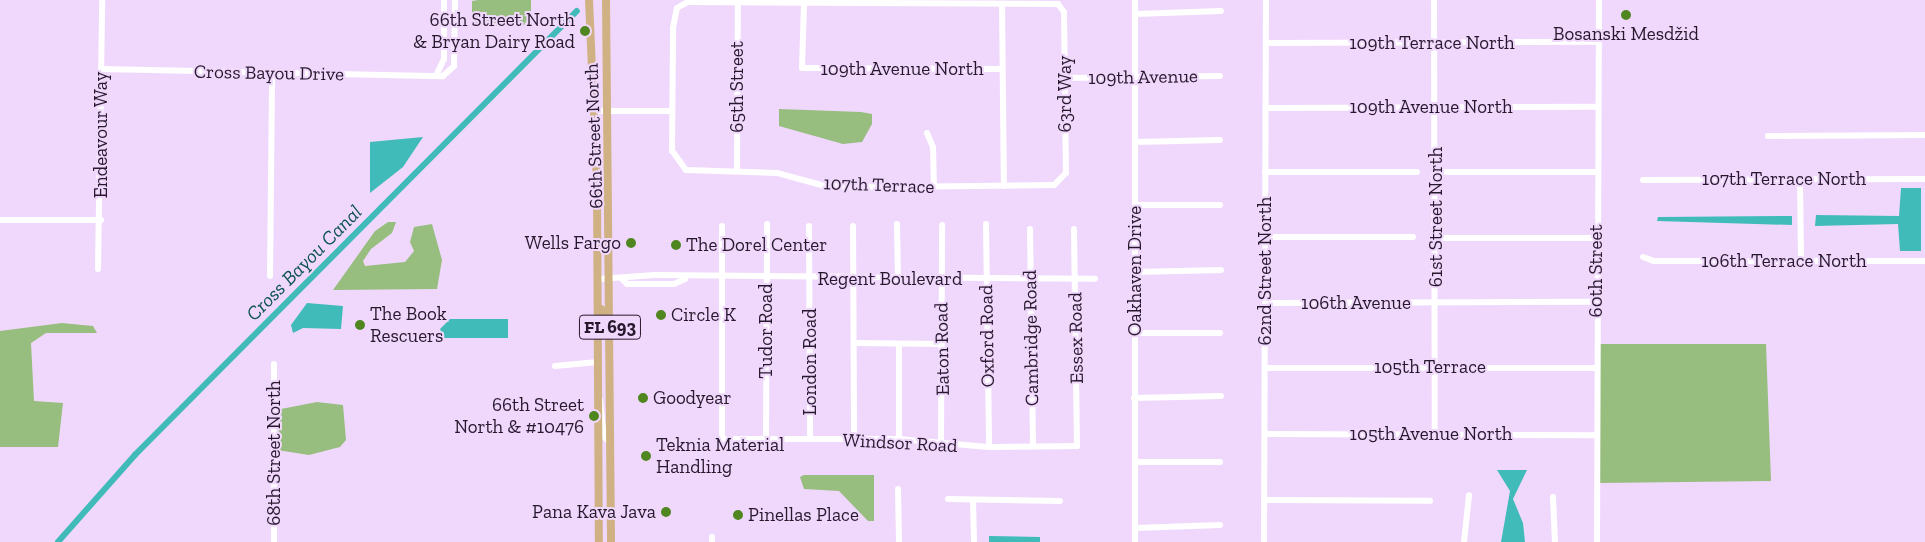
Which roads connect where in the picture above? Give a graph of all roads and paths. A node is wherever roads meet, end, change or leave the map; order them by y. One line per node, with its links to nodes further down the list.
1 (102, 0): 18 (street, Endeavour Way)
2 (444, 0): 21 (street)
3 (455, 0): 21 (street)
4 (589, 0): 28 (main road, 66th Street North / FL 693)
5 (606, 0): 29 (main road, 66th Street North / FL 693)
6 (1135, 0): 14 (street, Oakhaven Drive)
7 (1266, 0): 16 (street, 62nd Street North)
8 (1434, 0): 17 (street, 61st Street North)
9 (1599, 0): 15 (street, 60th Street)
10 (738, 3): 11 (street); 30 (street); 36 (street, 65th Street)
11 (804, 4): 12 (street); 19 (street, 109th Avenue North)
12 (1002, 4): 19 (street); 24 (street, 63rd Way)
13 (1221, 11): 14 (street)
14 (1135, 14): 22 (street, Oakhaven Drive)
15 (1598, 42): 17 (street, 109th Terrace North); 26 (street, 60th Street)
16 (1266, 43): 17 (street, 109th Terrace North); 27 (street, 62nd Street North)
17 (1434, 43): 25 (street, 61st Street North)
18 (101, 69): 20 (street, Cross Bayou Drive); 50 (street, Endeavour Way)
19 (1002, 69): 45 (street)
20 (272, 73): 21 (street, Cross Bayou Drive); 70 (street)
21 (436, 76)
22 (1135, 76): 23 (street, 109th Avenue); 24 (street, 109th Avenue); 35 (street, Oakhaven Drive)
23 (1220, 76)
24 (1066, 78): 44 (street, 63rd Way)
25 (1436, 107): 26 (street, 109th Avenue North); 27 (street, 109th Avenue North); 39 (street, 61st Street North)
26 (1597, 107): 40 (street, 60th Street)
27 (1266, 108): 37 (street, 62nd Street North)
28 (593, 111): 29 (street); 74 (main road, 66th Street North / FL 693)
29 (609, 111): 30 (street); 75 (main road, 66th Street North / FL 693)
30 (672, 111): 36 (street, 107th Terrace)
31 (927, 133): 46 (street)
32 (1925, 135): 33 (street)
33 (1768, 136)
34 (1220, 140): 35 (street)
35 (1135, 142): 47 (street, Oakhaven Drive)
36 (737, 171): 46 (street, 107th Terrace)
37 (1265, 172): 38 (street); 60 (street, 62nd Street North)
38 (1417, 172)
39 (1436, 172): 40 (street); 62 (street, 61st Street North)
40 (1597, 172): 63 (street, 60th Street)
41 (1925, 178): 42 (street, 107th Terrace North)
42 (1800, 179): 43 (street, 107th Terrace North); 65 (street)
43 (1643, 180)
44 (1060, 184): 45 (street, 107th Terrace)
45 (1004, 186): 46 (street, 107th Terrace)
46 (934, 187)
47 (1135, 205): 48 (street); 69 (street, Oakhaven Drive)
48 (1220, 205)
49 (0, 220): 50 (street)
50 (101, 220): 67 (street, Endeavour Way)
51 (767, 224): 72 (street, Tudor Road)
52 (897, 224): 80 (street)
53 (986, 224): 78 (street, Oxford Road)
54 (942, 225): 73 (street, Eaton Road)
55 (722, 226): 71 (street)
56 (810, 226): 76 (street, London Road)
57 (853, 226): 77 (street)
58 (1030, 229): 81 (street, Cambridge Road)
59 (1074, 229): 82 (street, Essex Road)
60 (1265, 237): 61 (street); 84 (street, 62nd Street North)
61 (1413, 237)
62 (1436, 238): 63 (street); 85 (street, 61st Street North)
63 (1596, 238): 83 (street, 60th Street)
64 (1643, 257): 65 (street, 106th Terrace North)
65 (1801, 261): 66 (street, 106th Terrace North)
66 (1925, 261)
67 (98, 269)
68 (1220, 270): 69 (street)
69 (1135, 272): 87 (street, Oakhaven Drive)
70 (270, 276)
71 (721, 278): 72 (street, Regent Boulevard); 75 (street, Regent Boulevard); 105 (street, Windsor Road)
72 (766, 278): 76 (street, Regent Boulevard); 105 (street, Tudor Road)
73 (942, 278): 78 (street, Regent Boulevard); 80 (street, Regent Boulevard); 91 (street, Eaton Road)
74 (598, 279): 75 (street, Regent Boulevard); 86 (main road, 66th Street North / FL 693)
75 (609, 279): 96 (main road, 66th Street North / FL 693)
76 (809, 279): 77 (street, Regent Boulevard); 106 (street, London Road)
77 (853, 279): 80 (street, Regent Boulevard); 89 (street)
78 (985, 279): 81 (street, Regent Boulevard); 113 (street, Oxford Road)
79 (1095, 279): 82 (street, Regent Boulevard)
80 (898, 280)
81 (1030, 280): 82 (street, Regent Boulevard); 111 (street, Cambridge Road)
82 (1075, 280): 112 (street, Essex Road)
83 (1596, 302): 85 (street, 106th Avenue); 98 (street, 60th Street)
84 (1266, 303): 85 (street, 106th Avenue); 97 (street, 62nd Street North)
85 (1436, 303): 95 (street, 61st Street North)
86 (598, 306): 92 (main road, 66th Street North / FL 693); 96 (main road)
87 (1134, 333): 88 (street); 101 (street, Oakhaven Drive)
88 (1220, 333)
89 (854, 343): 90 (street); 107 (street)
90 (899, 344): 91 (street); 108 (street)
91 (942, 344): 109 (street, Eaton Road)
92 (598, 362): 94 (street); 99 (main road, 66th Street North / FL 693)
93 (274, 364): 126 (street, 68th Street North)
94 (555, 366)
95 (1435, 366): 97 (street, 105th Terrace); 98 (street, 105th Terrace); 103 (street, 61st Street North)
96 (611, 368): 110 (main road, 66th Street North / FL 693)
97 (1265, 368): 102 (street, 62nd Street North)
98 (1596, 368): 104 (street, 60th Street)
99 (598, 392): 110 (street); 127 (main road, 66th Street North / FL 693)
100 (1221, 396): 101 (street)
101 (1134, 398): 114 (street, Oakhaven Drive)
102 (1265, 434): 103 (street, 105th Avenue North); 121 (street, 62nd Street North)
103 (1435, 434): 104 (street, 105th Avenue North)
104 (1597, 435): 135 (street, 60th Street)
105 (766, 439): 106 (street, Windsor Road)
106 (810, 439): 107 (street, Windsor Road)
107 (854, 439): 108 (street, Windsor Road)
108 (899, 439): 109 (street, Windsor Road)
109 (941, 442): 113 (street, Windsor Road)
110 (611, 445): 128 (main road, 66th Street North / FL 693)
111 (1033, 446): 112 (street, Windsor Road); 113 (street, Windsor Road)
112 (1077, 446)
113 (989, 447)
114 (1135, 462): 115 (street); 125 (street, Oakhaven Drive)
115 (1220, 462)
116 (898, 489): 129 (street)
117 (1469, 495): 133 (street)
118 (1553, 497): 134 (street)
119 (948, 499): 120 (street)
120 (973, 500): 122 (street); 130 (street)
121 (1264, 500): 123 (street); 132 (street, 62nd Street North)
122 (1060, 501)
123 (1430, 501)
124 (1220, 525): 125 (street)
125 (1135, 528): 131 (street, Oakhaven Drive)
126 (274, 542)
127 (599, 542)
128 (611, 542)
129 (899, 542)
130 (974, 542)
131 (1135, 542)
132 (1264, 542)
133 (1464, 542)
134 (1555, 542)
135 (1597, 542)

